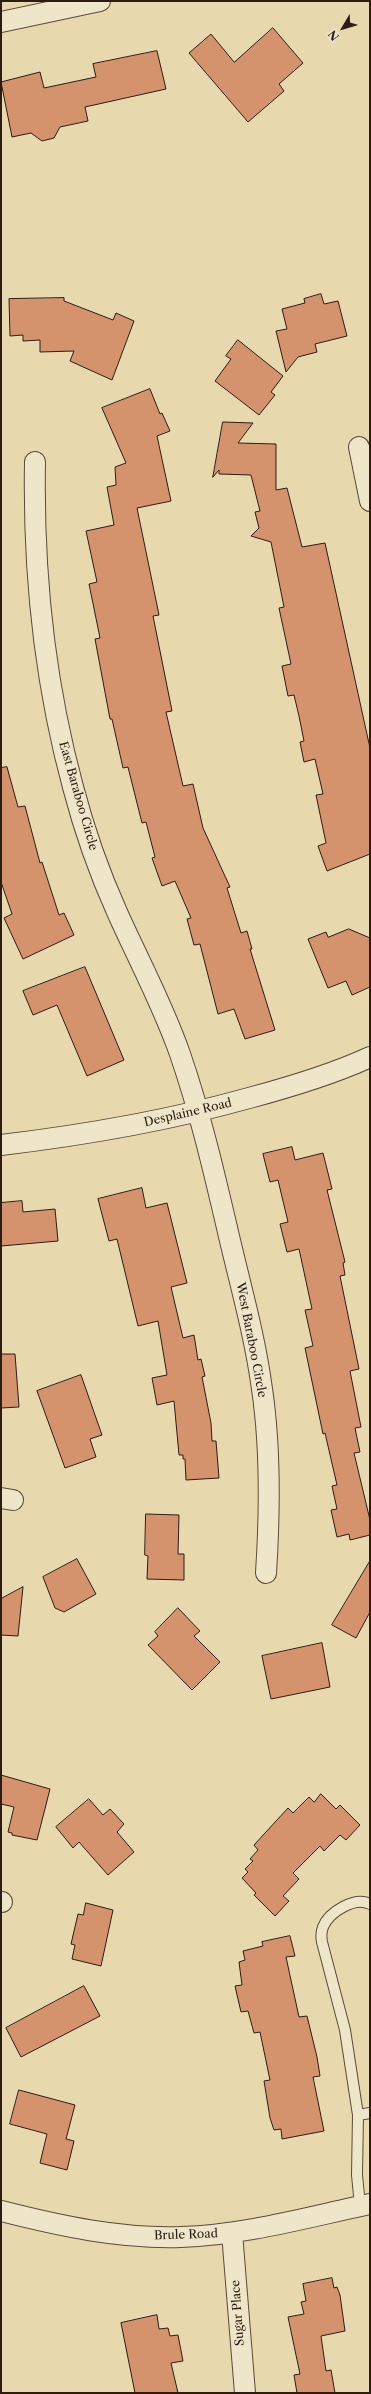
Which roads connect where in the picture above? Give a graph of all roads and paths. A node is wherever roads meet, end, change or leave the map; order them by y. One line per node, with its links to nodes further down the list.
1 (100, 1): 2 (street)
2 (1, 22)
3 (358, 447): 5 (street)
4 (35, 462): 7 (street, East Baraboo Circle)
5 (370, 501)
6 (370, 1057): 7 (street, Desplaine Road)
7 (197, 1112): 8 (street, Desplaine Road); 9 (street, West Baraboo Circle)
8 (1, 1145)
9 (266, 1573)
10 (370, 1904): 12 (lane)
11 (370, 2113): 12 (lane)
12 (358, 2115): 13 (lane)
13 (365, 2205): 15 (street, Brule Road)
14 (1, 2211): 15 (street, Brule Road)
15 (232, 2233): 16 (street, Sugar Place)
16 (245, 2393)

